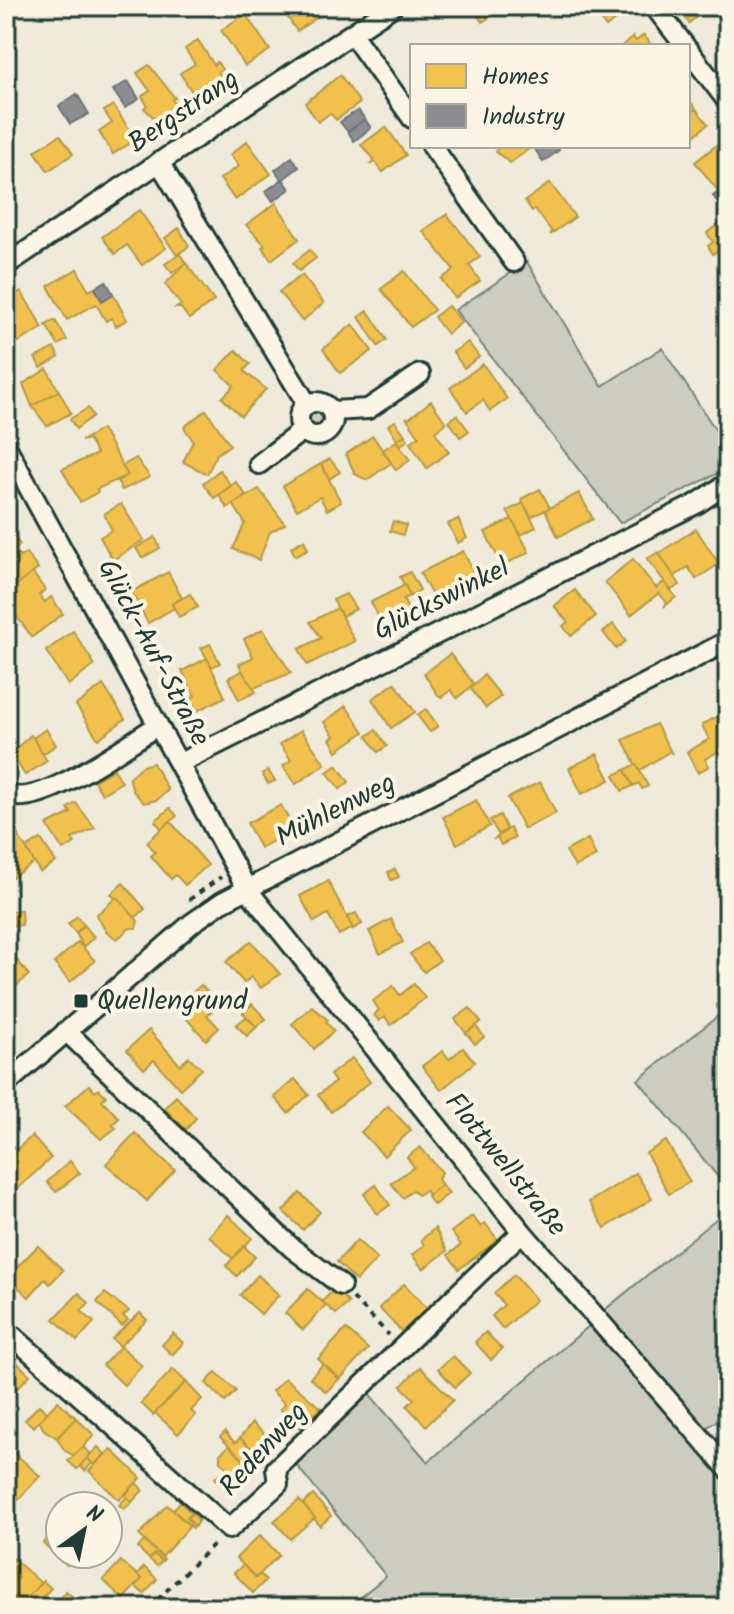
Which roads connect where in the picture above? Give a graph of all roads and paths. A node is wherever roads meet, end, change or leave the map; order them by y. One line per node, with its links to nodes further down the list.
1 (393, 6): 3 (street, Bergstrang)
2 (654, 6): 4 (street)
3 (352, 34): 7 (street); 9 (street, Bergstrang)
4 (683, 44)
5 (690, 53): 6 (street)
6 (728, 102)
7 (410, 115)
8 (433, 148): 10 (street)
9 (159, 162): 11 (street, Bergstrang); 13 (street)
10 (514, 262)
11 (6, 265)
12 (420, 374): 14 (street)
13 (307, 404): 14 (street); 15 (street)
14 (332, 411): 15 (street)
15 (303, 430): 17 (street)
16 (6, 446): 20 (street, Glück-Auf-Straße)
17 (259, 464)
18 (728, 483): 21 (street, Glückswinkel)
19 (728, 641): 23 (street, Mühlenweg)
20 (158, 725): 21 (street, Glück-Auf-Straße); 22 (street)
21 (180, 763): 23 (street, Glück-Auf-Straße)
22 (6, 793)
23 (247, 889): 24 (street, Mühlenweg); 26 (street, Flottwellstraße)
24 (66, 1031): 25 (street, Mühlenweg); 27 (street)
25 (10, 1072)
26 (522, 1232): 29 (street, Redenweg); 30 (street, Flottwellstraße)
27 (341, 1285): 29 (path)
28 (6, 1330): 31 (street, Redenweg)
29 (401, 1348): 31 (street, Redenweg)
30 (728, 1469)
31 (229, 1529): 32 (path)
32 (149, 1608)

